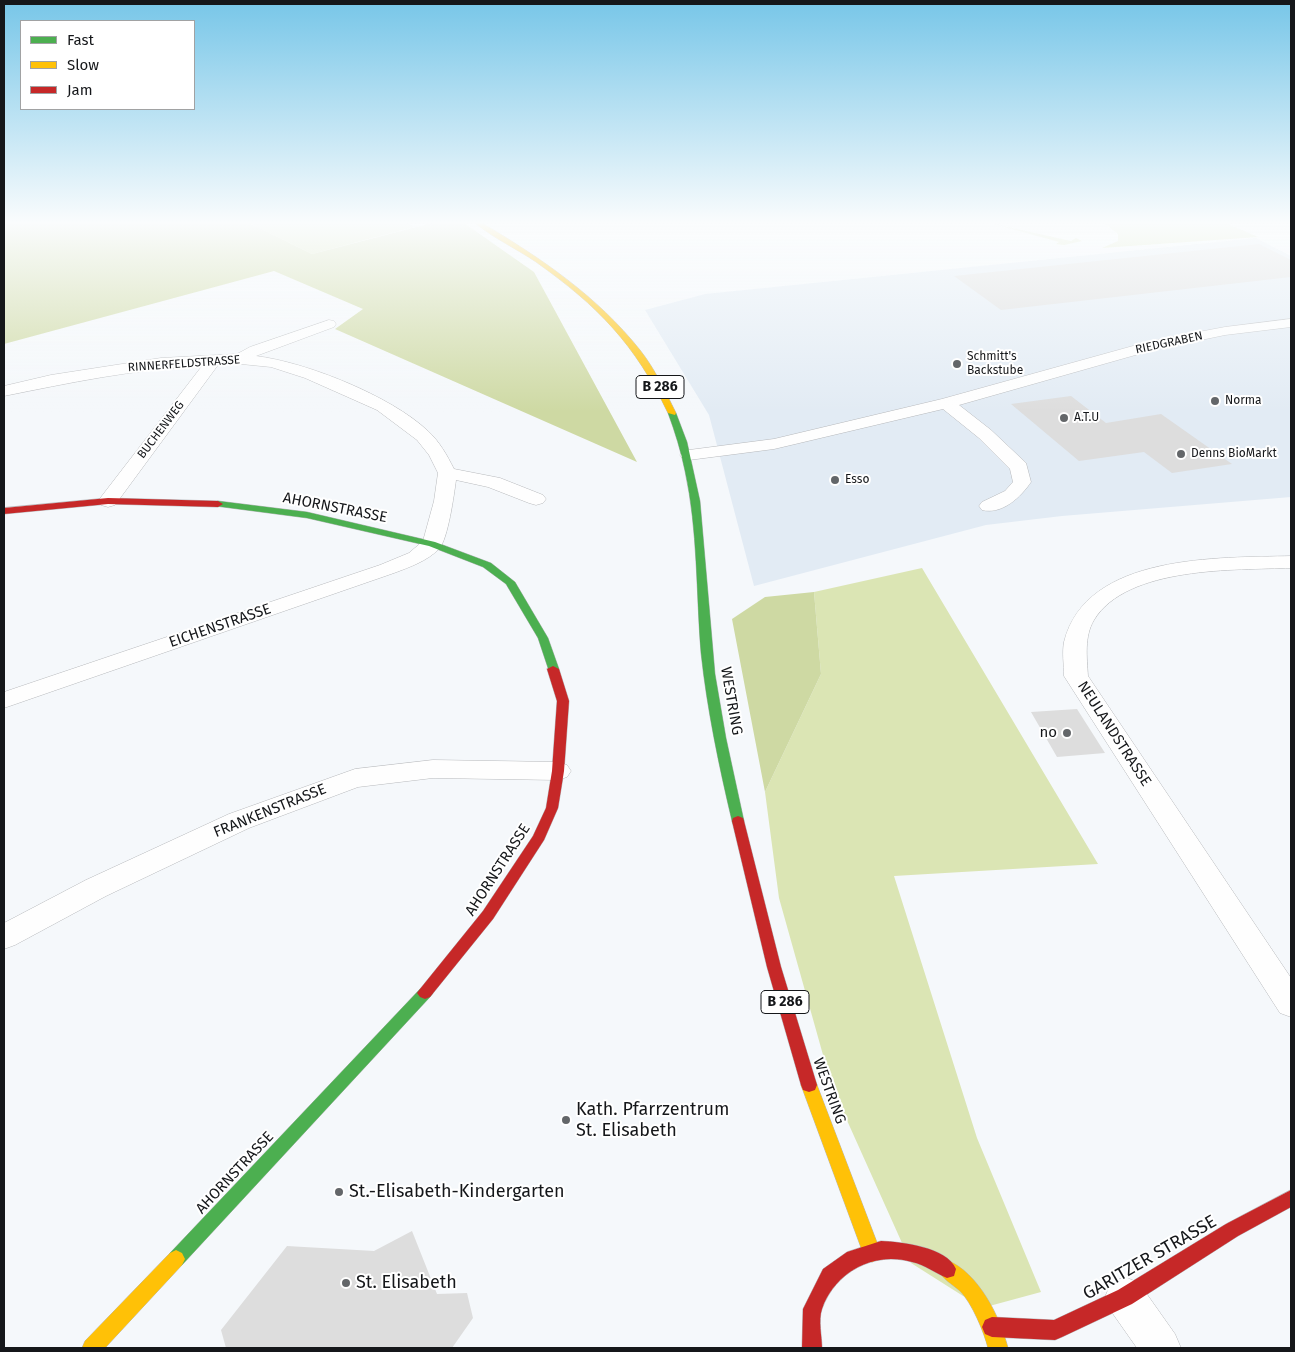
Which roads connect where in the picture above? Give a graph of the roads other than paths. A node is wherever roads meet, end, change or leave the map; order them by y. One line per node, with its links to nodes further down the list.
1 (574, 286): 8 (main road, WESTRING / B 286)
2 (1291, 323): 7 (street, RIEDGRABEN)
3 (329, 324): 4 (street)
4 (241, 359): 5 (street, RINNERFELDSTRASSE); 9 (street, RINNERFELDSTRASSE)
5 (214, 360): 6 (street, RINNERFELDSTRASSE); 11 (street, BUCHENWEG)
6 (4, 391)
7 (946, 403): 8 (street, RIEDGRABEN); 12 (street)
8 (689, 455): 21 (main road, WESTRING / B 286)
9 (447, 473): 10 (street); 14 (street)
10 (536, 499)
11 (108, 501): 13 (main road, AHORNSTRASSE); 14 (main road, AHORNSTRASSE)
12 (989, 506)
13 (4, 512)
14 (432, 544): 16 (street, EICHENSTRASSE); 17 (main road, AHORNSTRASSE)
15 (1291, 562): 19 (street, NEULANDSTRASSE)
16 (4, 700)
17 (558, 771): 18 (street, FRANKENSTRASSE); 24 (main road, AHORNSTRASSE)
18 (4, 937)
19 (1291, 1004)
20 (1291, 1198): 22 (main road, GARITZER STRASSE)
21 (872, 1253): 23 (main road); 25 (main road)
22 (1125, 1297): 23 (main road, GARITZER STRASSE); 27 (street)
23 (992, 1327): 26 (main road)
24 (92, 1348)
25 (812, 1348)
26 (998, 1348)
27 (1161, 1348)

